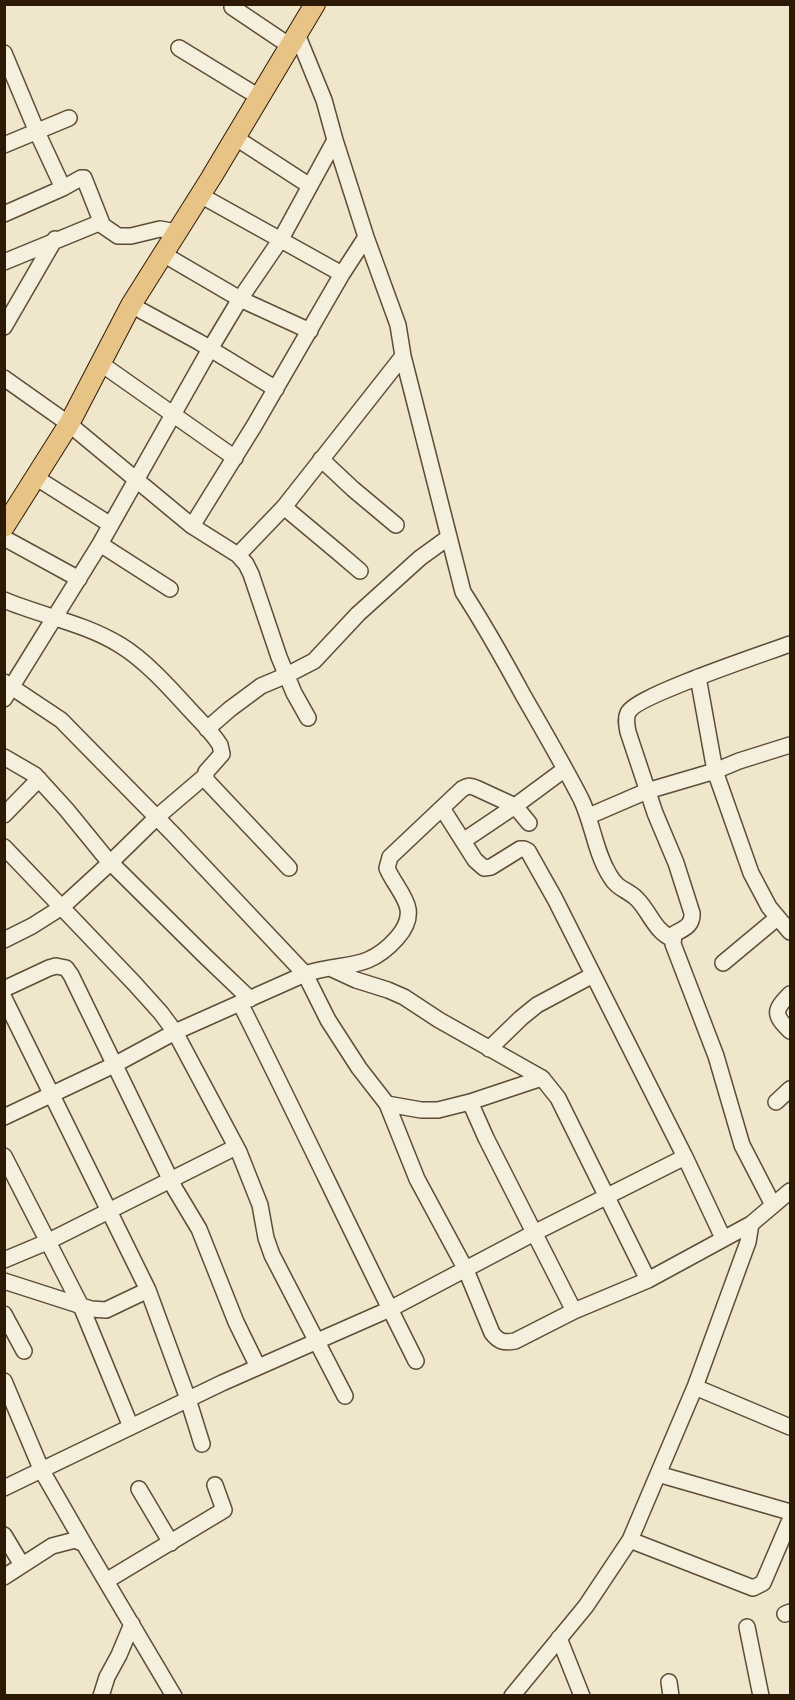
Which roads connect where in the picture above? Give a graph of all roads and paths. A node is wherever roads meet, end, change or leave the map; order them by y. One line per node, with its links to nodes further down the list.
1 (315, 4): 3 (main road)
2 (232, 7): 3 (street)
3 (293, 40): 6 (main road); 10 (street)
4 (179, 48): 6 (street)
5 (6, 62): 8 (street)
6 (259, 98): 9 (main road)
7 (69, 118): 8 (street)
8 (37, 132): 11 (street); 13 (street)
9 (236, 138): 12 (street); 14 (main road)
10 (335, 141): 12 (street); 18 (street)
11 (4, 145)
12 (310, 186): 19 (street)
13 (63, 188): 15 (street); 16 (street)
14 (201, 195): 17 (main road); 19 (street)
15 (4, 214)
16 (99, 223): 17 (street); 20 (street)
17 (177, 232): 21 (main road)
18 (366, 237): 23 (street); 29 (street)
19 (281, 238): 23 (street); 24 (street)
20 (56, 240): 22 (street); 26 (street)
21 (163, 254): 24 (street); 25 (main road)
22 (4, 262)
23 (342, 274): 27 (street)
24 (240, 299): 27 (street); 28 (street)
25 (131, 305): 28 (street); 30 (main road)
26 (4, 327)
27 (310, 331): 32 (street)
28 (210, 349): 32 (street); 33 (street)
29 (402, 356): 36 (street); 44 (street)
30 (100, 363): 33 (street); 34 (main road)
31 (4, 378): 34 (street)
32 (276, 389): 35 (street)
33 (173, 414): 35 (street); 38 (street)
34 (69, 424): 37 (main road); 38 (street)
35 (235, 458): 42 (street)
36 (321, 459): 39 (street); 41 (street)
37 (35, 477): 40 (street); 43 (main road)
38 (136, 480): 40 (street); 42 (street)
39 (284, 507): 47 (street); 48 (street)
40 (111, 525): 46 (street)
41 (396, 525)
42 (192, 526): 47 (street)
43 (4, 527)
44 (449, 537): 54 (street); 61 (street)
45 (4, 538): 49 (street)
46 (100, 544): 49 (street); 50 (street)
47 (238, 555): 54 (street)
48 (360, 571)
49 (79, 579): 52 (street)
50 (170, 589)
51 (4, 600): 52 (street)
52 (55, 617): 56 (street); 58 (street)
53 (790, 644): 55 (street)
54 (287, 675): 57 (street); 58 (street)
55 (698, 677): 62 (street); 65 (street)
56 (7, 689): 70 (street)
57 (308, 718)
58 (207, 729): 63 (street)
59 (790, 745): 62 (street)
60 (4, 757): 64 (street)
61 (565, 769): 66 (street); 69 (street)
62 (715, 771): 65 (street); 77 (street)
63 (205, 776): 70 (street); 75 (street)
64 (39, 779): 68 (street); 74 (street)
65 (647, 791): 69 (street); 79 (street)
66 (515, 806): 67 (street); 71 (street); 72 (street)
67 (442, 808): 72 (street); 82 (street)
68 (4, 815)
69 (589, 816): 79 (street)
70 (157, 817): 74 (street); 83 (street)
71 (529, 823)
72 (463, 842): 84 (street)
73 (4, 847): 76 (street)
74 (111, 862): 76 (street); 88 (street)
75 (289, 867)
76 (62, 907): 80 (street); 90 (street)
77 (777, 918): 78 (street); 81 (street)
78 (790, 932)
79 (673, 939): 106 (street)
80 (4, 940)
81 (723, 963)
82 (330, 968): 83 (street); 91 (street)
83 (304, 974): 88 (street); 98 (street)
84 (593, 975): 91 (street); 102 (street)
85 (4, 989): 92 (street)
86 (790, 994): 89 (street)
87 (4, 998): 95 (street)
88 (245, 1001): 90 (street); 118 (street)
89 (790, 1031)
90 (175, 1032): 92 (street); 100 (street)
91 (489, 1049): 93 (street)
92 (114, 1065): 95 (street); 103 (street)
93 (542, 1078): 96 (street); 105 (street)
94 (790, 1089): 97 (street)
95 (52, 1095): 99 (street); 107 (street)
96 (470, 1102): 98 (street); 109 (street)
97 (776, 1102)
98 (387, 1104): 113 (street)
99 (4, 1117)
100 (236, 1147): 103 (street); 121 (street)
101 (4, 1156): 111 (street)
102 (685, 1158): 105 (street); 110 (street)
103 (171, 1179): 107 (street); 124 (street)
104 (790, 1191): 106 (street)
105 (607, 1196): 109 (street); 114 (street)
106 (773, 1205): 108 (street)
107 (110, 1211): 111 (street); 116 (street)
108 (751, 1224): 110 (street); 126 (street)
109 (534, 1233): 113 (street); 119 (street)
110 (723, 1238): 114 (street)
111 (47, 1242): 112 (street); 117 (street)
112 (4, 1260)
113 (465, 1270): 118 (street); 119 (street)
114 (648, 1280): 119 (street)
115 (4, 1281): 117 (street)
116 (148, 1290): 117 (street); 128 (street)
117 (81, 1306): 129 (street)
118 (390, 1309): 121 (street); 123 (street)
119 (574, 1311)
120 (4, 1314): 122 (street)
121 (317, 1341): 124 (street); 127 (street)
122 (24, 1351)
123 (416, 1361)
124 (258, 1367): 128 (street)
125 (4, 1381): 132 (street)
126 (695, 1387): 130 (street); 133 (street)
127 (345, 1396)
128 (188, 1399): 129 (street); 131 (street)
129 (131, 1427): 132 (street)
130 (790, 1427)
131 (202, 1444)
132 (42, 1471): 135 (street); 142 (street)
133 (658, 1474): 137 (street); 140 (street)
134 (215, 1485): 141 (street)
135 (4, 1488)
136 (139, 1489): 141 (street)
137 (790, 1512)
138 (790, 1520): 140 (street)
139 (4, 1535): 143 (street)
140 (630, 1540): 148 (street)
141 (171, 1543): 145 (street)
142 (84, 1544): 143 (street); 145 (street)
143 (22, 1564): 144 (street)
144 (4, 1577)
145 (106, 1581): 146 (street)
146 (132, 1624): 149 (street); 150 (street)
147 (747, 1627): 153 (street)
148 (559, 1638): 151 (street); 152 (street)
149 (101, 1695)
150 (174, 1695)
151 (512, 1695)
152 (582, 1695)
153 (760, 1695)

